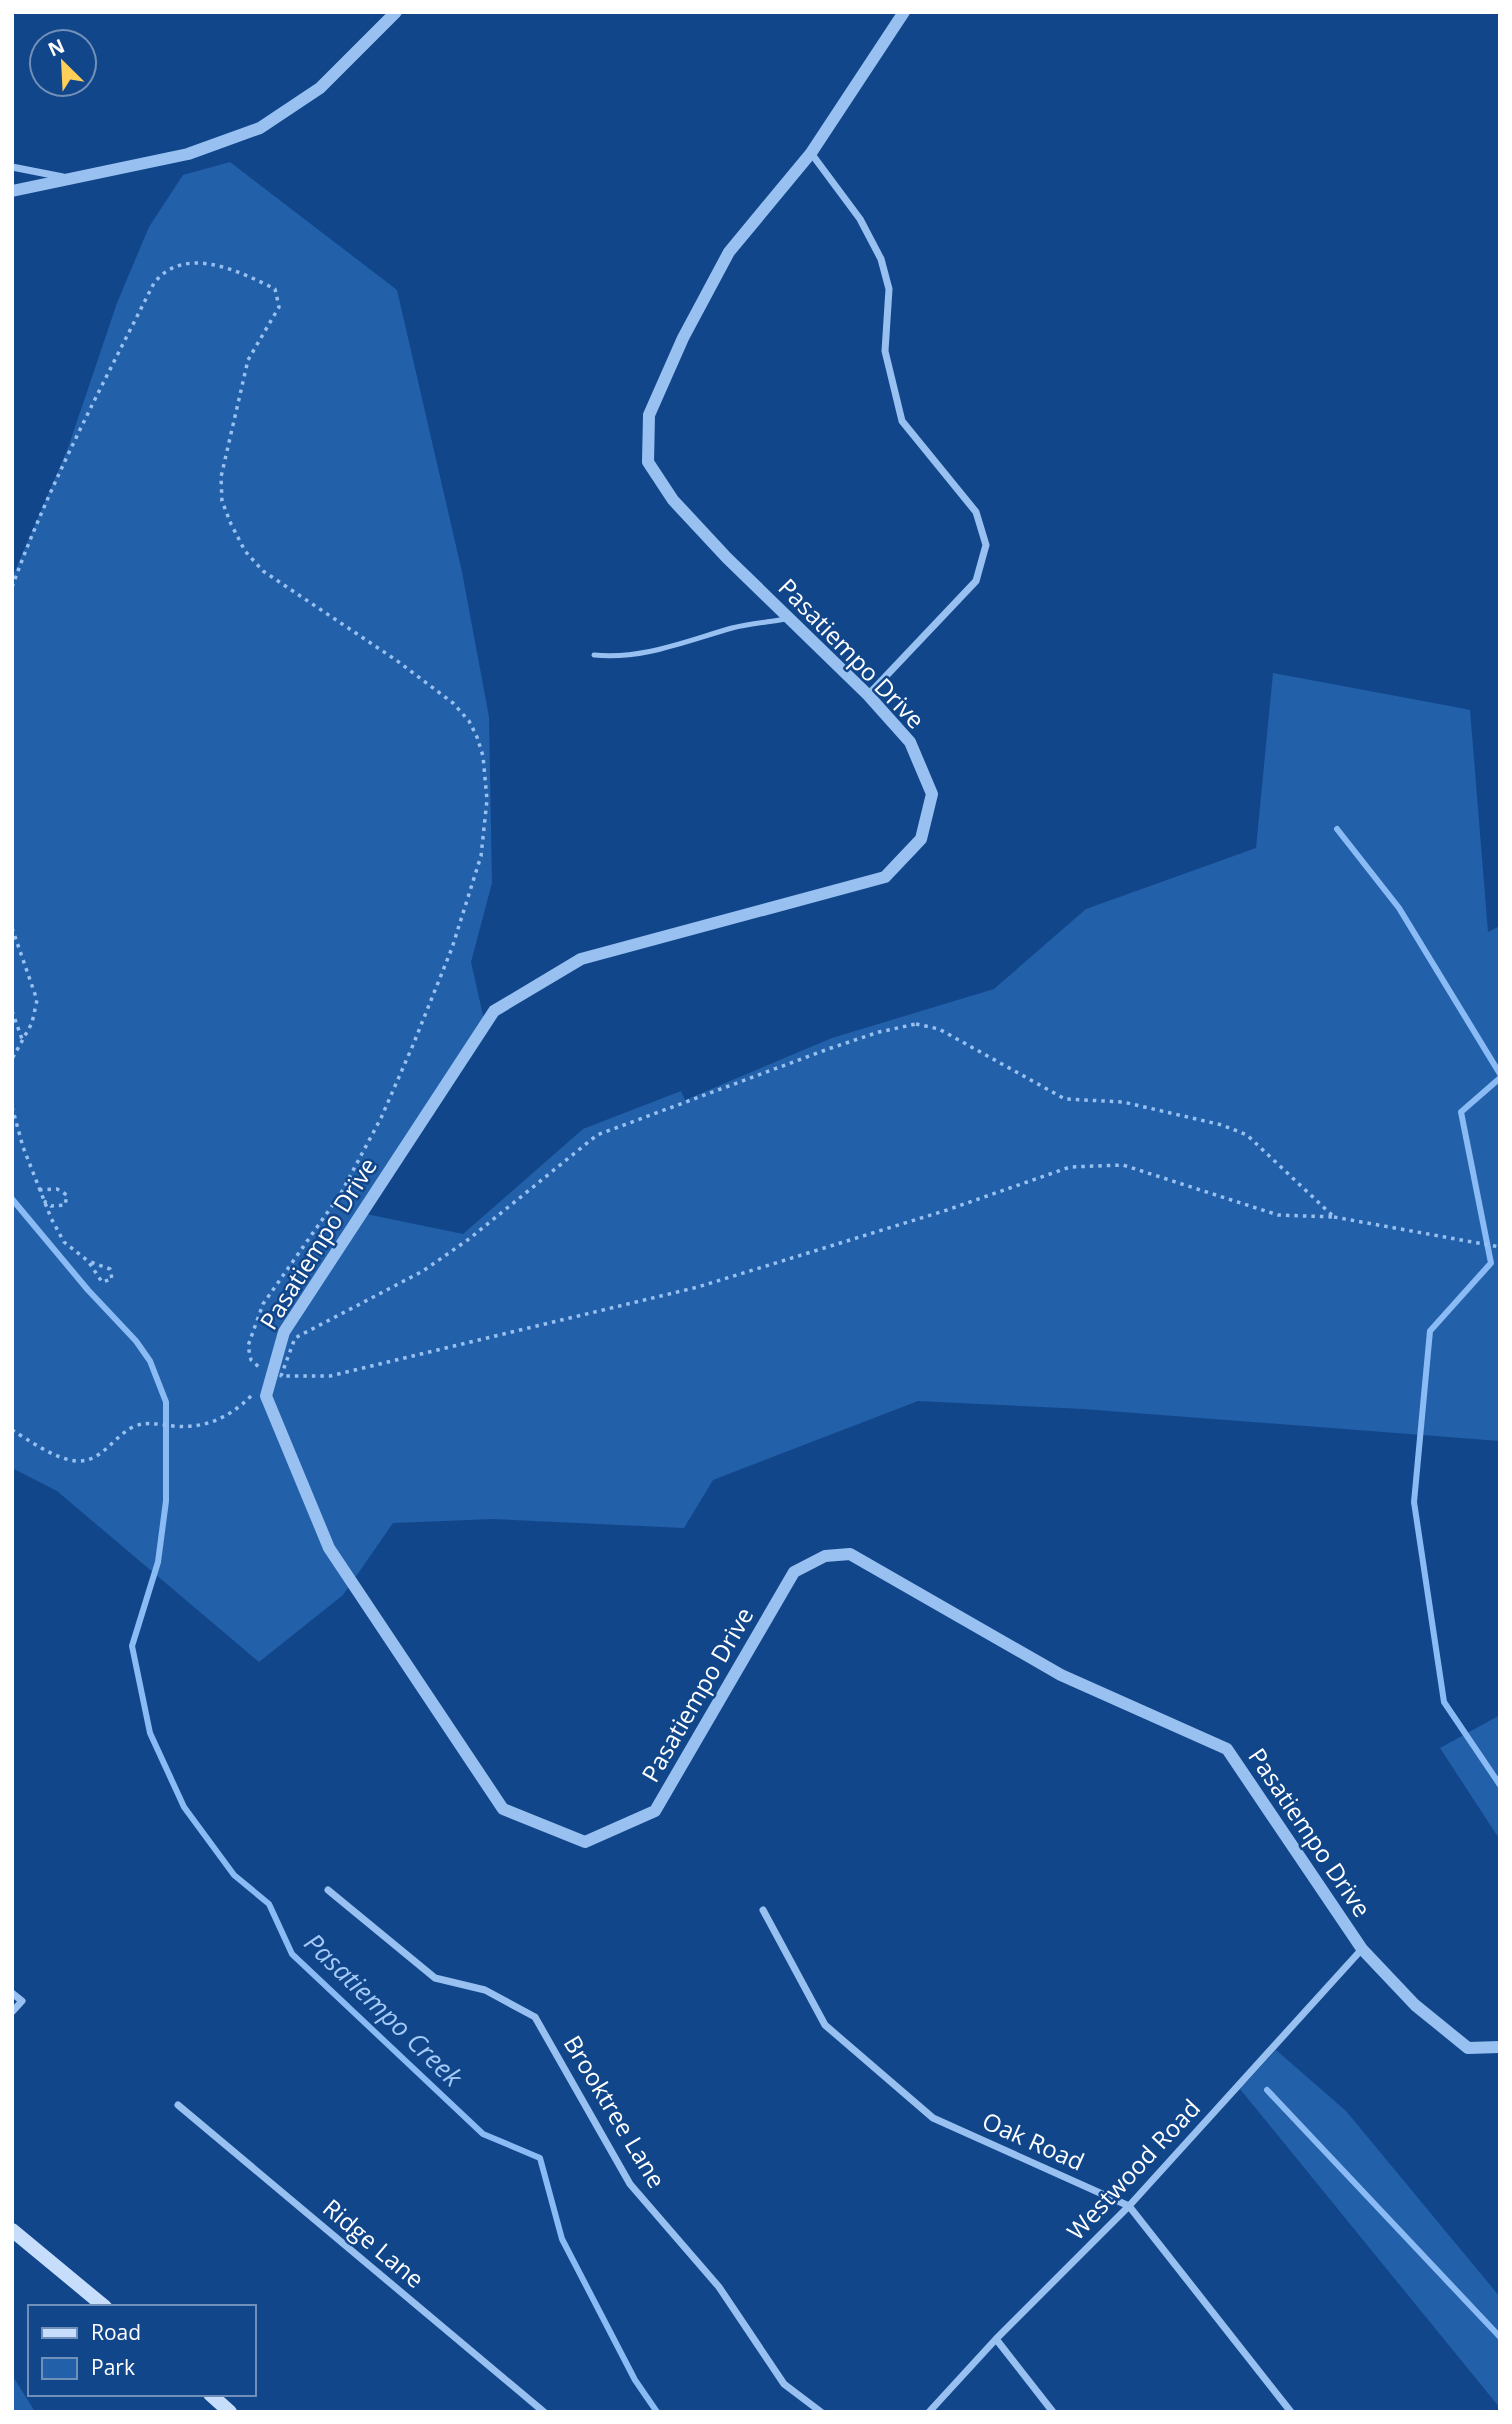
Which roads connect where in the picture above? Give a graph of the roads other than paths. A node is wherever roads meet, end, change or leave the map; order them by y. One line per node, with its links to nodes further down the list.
1 (396, 12): 5 (street)
2 (904, 12): 3 (street, Pasatiempo Drive)
3 (811, 153): 7 (street, Pasatiempo Drive); 9 (street)
4 (12, 167): 5 (street)
5 (74, 179): 6 (street)
6 (12, 191)
7 (789, 618): 8 (lane); 9 (street, Pasatiempo Drive)
8 (594, 655)
9 (868, 695): 12 (street, Pasatiempo Drive)
10 (328, 1890): 24 (street, Brooktree Lane)
11 (763, 1910): 17 (street, Oak Road)
12 (1362, 1949): 15 (street, Pasatiempo Drive); 17 (street, Westwood Road)
13 (12, 1993): 14 (street)
14 (12, 2012)
15 (1500, 2047)
16 (178, 2105): 23 (street, Ridge Lane)
17 (1129, 2206): 20 (street, Westwood Road); 27 (street, Oak Road)
18 (12, 2230): 19 (main road)
19 (103, 2305)
20 (996, 2339): 25 (street, Westwood Road); 26 (street)
21 (212, 2396): 22 (main road)
22 (230, 2412)
23 (544, 2412)
24 (821, 2412)
25 (929, 2412)
26 (1053, 2412)
27 (1291, 2412)

